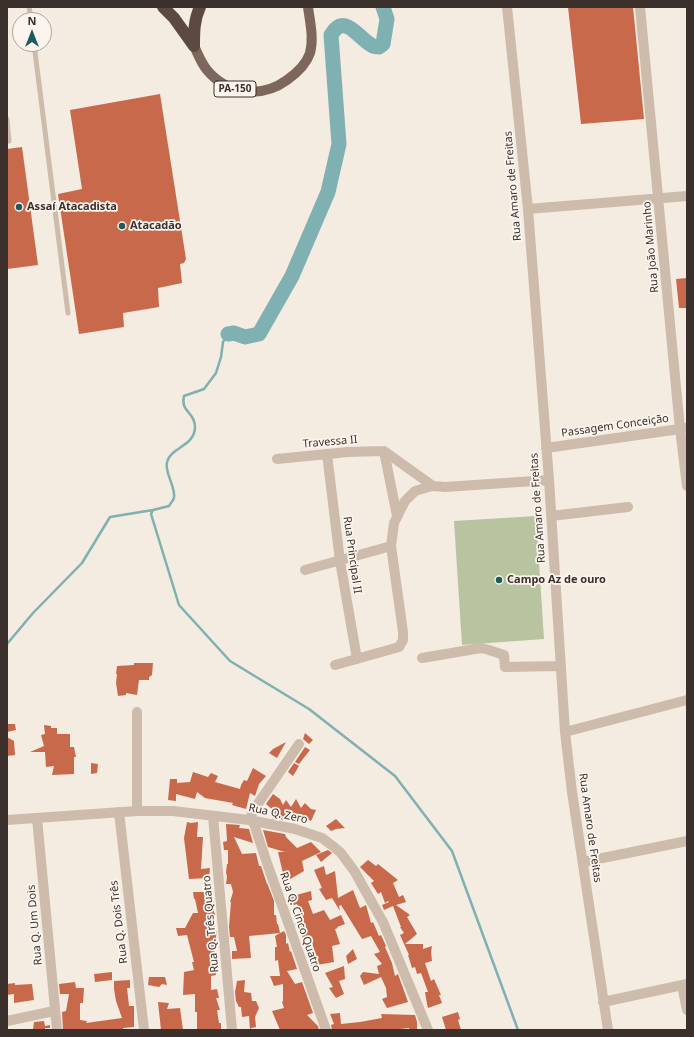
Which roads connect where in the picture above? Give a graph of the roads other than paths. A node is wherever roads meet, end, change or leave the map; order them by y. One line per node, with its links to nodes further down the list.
1 (163, 7): 6 (highway)
2 (200, 7): 6 (highway)
3 (308, 7): 6 (main road, PA-150)
4 (507, 7): 12 (street, Rua Amaro de Freitas)
5 (640, 7): 11 (street, Rua João Marinho)
6 (194, 46)
7 (35, 52): 13 (lane)
8 (7, 119): 9 (lane)
9 (9, 141)
10 (687, 196): 11 (street)
11 (658, 199): 12 (street); 14 (street, Rua João Marinho)
12 (528, 209): 15 (street, Rua Amaro de Freitas)
13 (68, 313)
14 (684, 429): 15 (street, Passagem Conceição); 21 (street, Rua João Marinho)
15 (546, 448): 19 (street, Rua Amaro de Freitas)
16 (384, 451): 17 (street, Travessa II); 20 (street); 23 (street)
17 (327, 454): 18 (street, Travessa II); 26 (street, Rua Principal II)
18 (277, 459)
19 (549, 480): 20 (street); 24 (street, Rua Amaro de Freitas)
20 (433, 486): 23 (street)
21 (687, 486)
22 (628, 507): 24 (street)
23 (397, 516): 25 (street)
24 (551, 516): 31 (street, Rua Amaro de Freitas)
25 (391, 546): 26 (street); 29 (street)
26 (340, 561): 27 (street); 29 (street, Rua Principal II)
27 (305, 570)
28 (422, 658): 31 (street)
29 (357, 659): 30 (street)
30 (335, 665)
31 (560, 666): 34 (street, Rua Amaro de Freitas)
32 (687, 700): 34 (street)
33 (137, 712): 36 (street)
34 (565, 732): 43 (street, Rua Amaro de Freitas)
35 (299, 744): 41 (street)
36 (137, 811): 37 (street, Rua Q. Zero); 38 (street, Rua Q. Zero)
37 (119, 812): 39 (street, Rua Q. Zero); 50 (street, Rua Q. Dois Três)
38 (213, 816): 41 (street, Rua Q. Zero); 51 (street, Rua Q. Três Quatro)
39 (37, 818): 40 (street, Rua Q. Zero); 47 (street, Rua Q. Um Dois)
40 (7, 820)
41 (251, 820): 52 (street, Rua Q. Cinco Quatro); 53 (street, Rua Q. Zero)
42 (687, 841): 43 (street)
43 (583, 862): 45 (street, Rua Amaro de Freitas)
44 (685, 985): 45 (street); 46 (street)
45 (603, 1002): 54 (street, Rua Amaro de Freitas)
46 (687, 1010)
47 (54, 1011): 48 (street); 49 (street, Rua Q. Um Dois)
48 (7, 1020)
49 (57, 1030)
50 (144, 1030)
51 (232, 1030)
52 (326, 1030)
53 (428, 1030)
54 (608, 1030)

